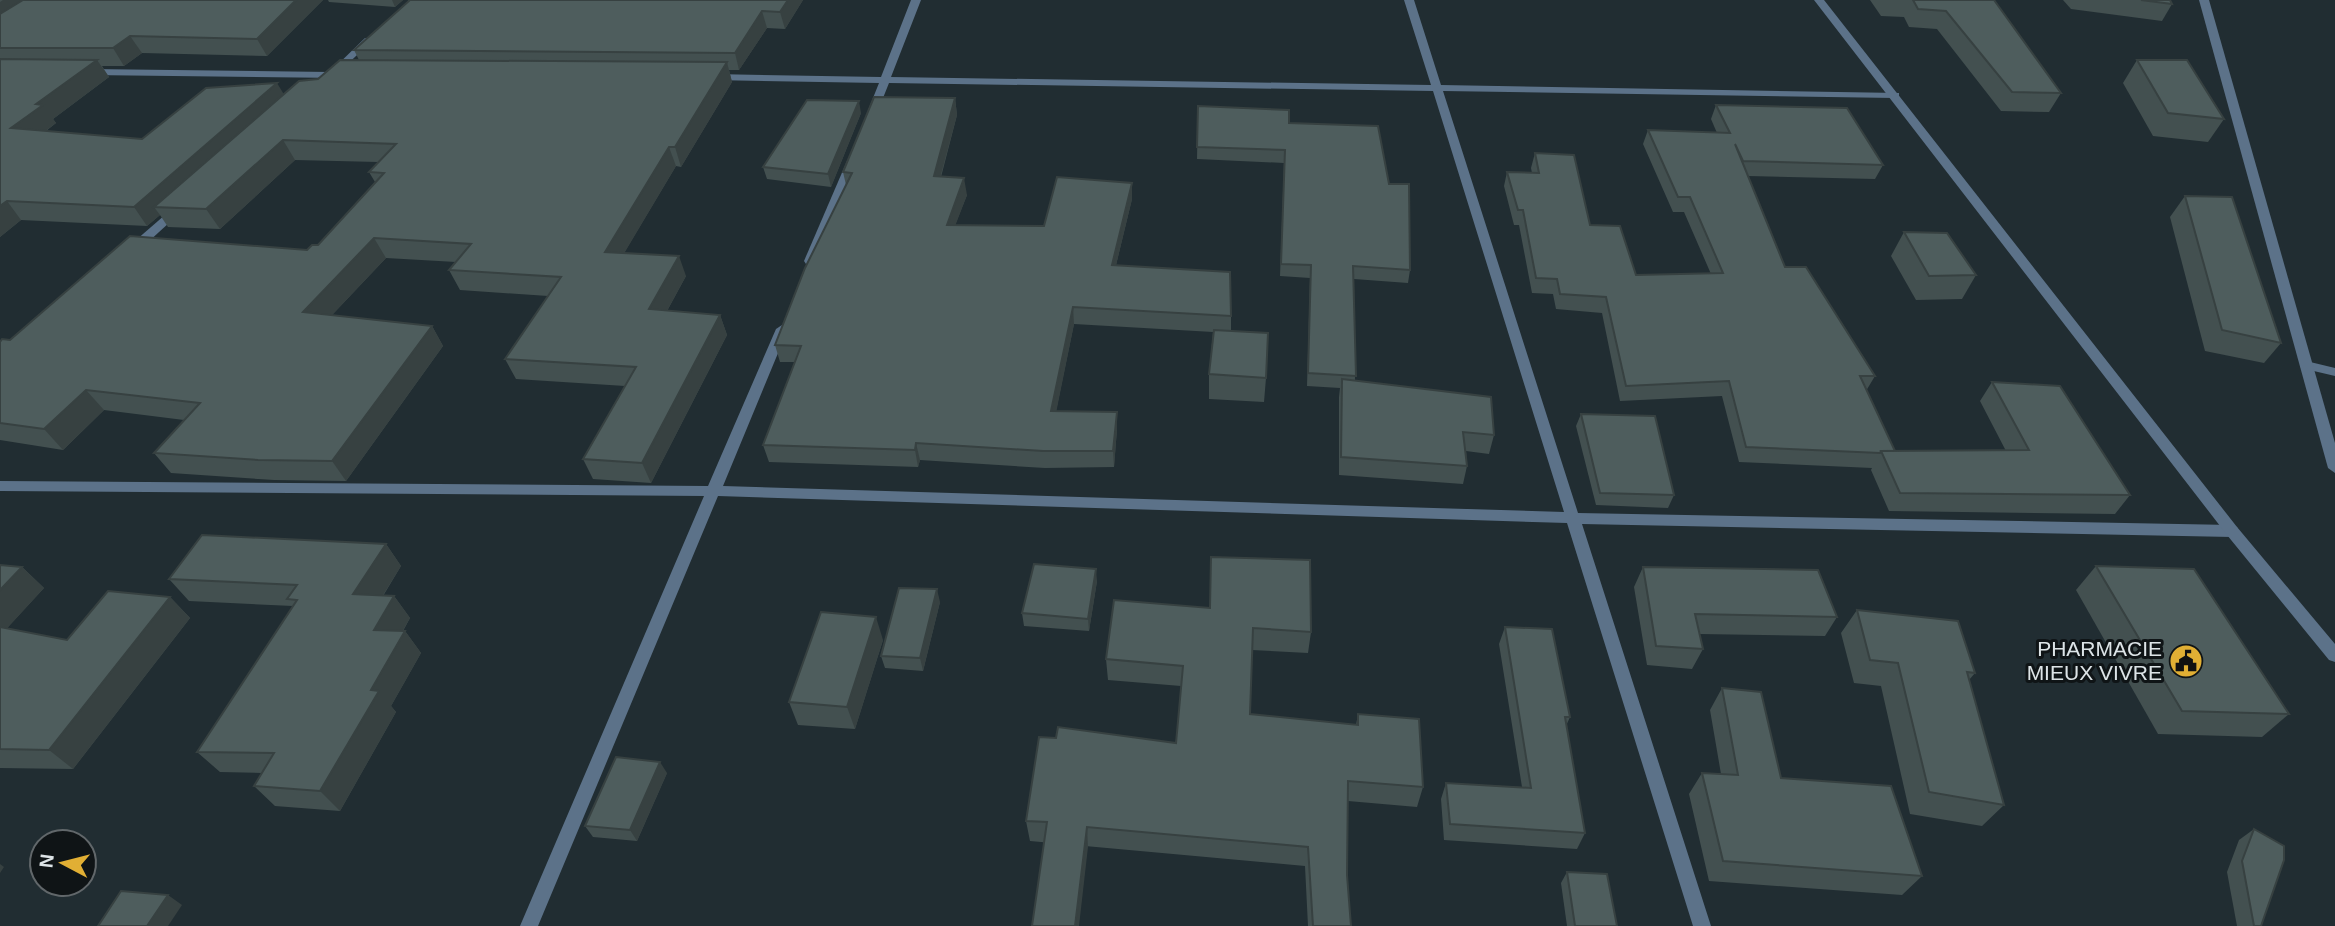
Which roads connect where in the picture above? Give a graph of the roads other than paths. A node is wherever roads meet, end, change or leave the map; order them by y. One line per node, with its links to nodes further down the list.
1 (916, 0): 10 (street)
2 (1409, 0): 12 (street)
3 (1819, 0): 13 (street)
4 (2204, 0): 20 (street)
5 (375, 33): 7 (street)
6 (82, 72): 7 (street)
7 (329, 75): 8 (street); 11 (street)
8 (357, 75)
9 (706, 77): 10 (street)
10 (887, 77): 12 (street); 14 (street)
11 (319, 85)
12 (1435, 87): 13 (street); 25 (street)
13 (1895, 95): 26 (street)
14 (865, 129)
15 (855, 155): 18 (street)
16 (185, 203): 17 (street)
17 (123, 258)
18 (806, 271)
19 (785, 323): 24 (street)
20 (2306, 365): 21 (street); 22 (street)
21 (2335, 372)
22 (2335, 468)
23 (0, 486): 24 (street)
24 (715, 491): 25 (street); 28 (street)
25 (1573, 518): 26 (street); 29 (street)
26 (2232, 531): 27 (street)
27 (2335, 655)
28 (529, 926)
29 (1702, 926)

